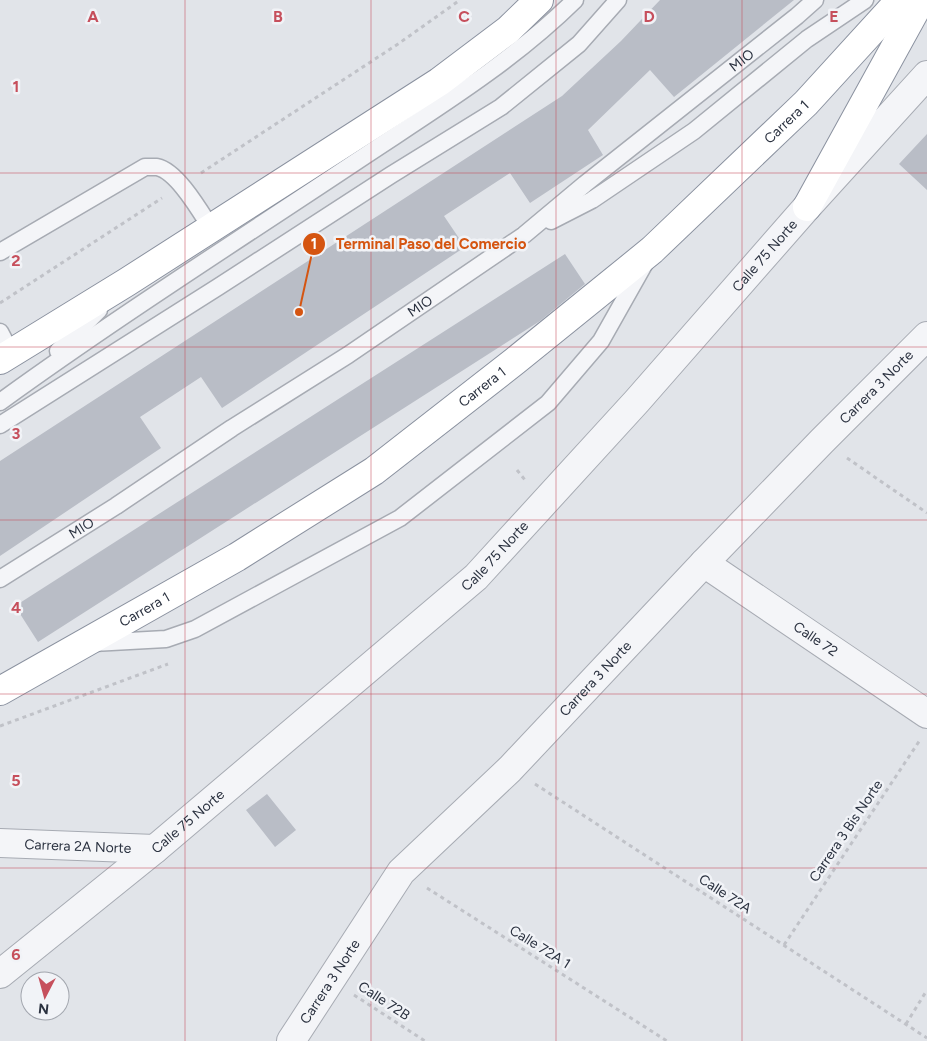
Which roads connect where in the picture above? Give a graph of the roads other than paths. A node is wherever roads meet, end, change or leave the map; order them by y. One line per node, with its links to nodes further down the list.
1 (539, 0): 10 (highway)
2 (575, 0): 17 (lane)
3 (618, 0): 19 (lane)
4 (815, 0): 11 (lane, MIO)
5 (865, 0): 11 (lane)
6 (900, 0): 12 (highway, Carrera 1)
7 (921, 0): 9 (highway)
8 (927, 75): 9 (street, Calle 75 Norte)
9 (807, 207): 26 (street, Calle 75 Norte)
10 (211, 228): 13 (lane); 14 (highway)
11 (524, 235): 21 (lane, MIO)
12 (652, 250): 22 (highway, Carrera 1); 22 (lane)
13 (0, 252)
14 (127, 282): 16 (highway); 17 (lane)
15 (927, 336): 20 (street, Carrera 3 Norte)
16 (4, 349)
17 (26, 383): 18 (lane)
18 (0, 402)
19 (0, 425)
20 (704, 563): 24 (street, Calle 72); 28 (street, Carrera 3 Norte)
21 (0, 579)
22 (86, 643): 23 (highway, Carrera 1)
23 (0, 691)
24 (924, 726)
25 (0, 843): 26 (street, Carrera 2A Norte)
26 (155, 849): 27 (street, Calle 75 Norte)
27 (0, 974)
28 (291, 1041)

